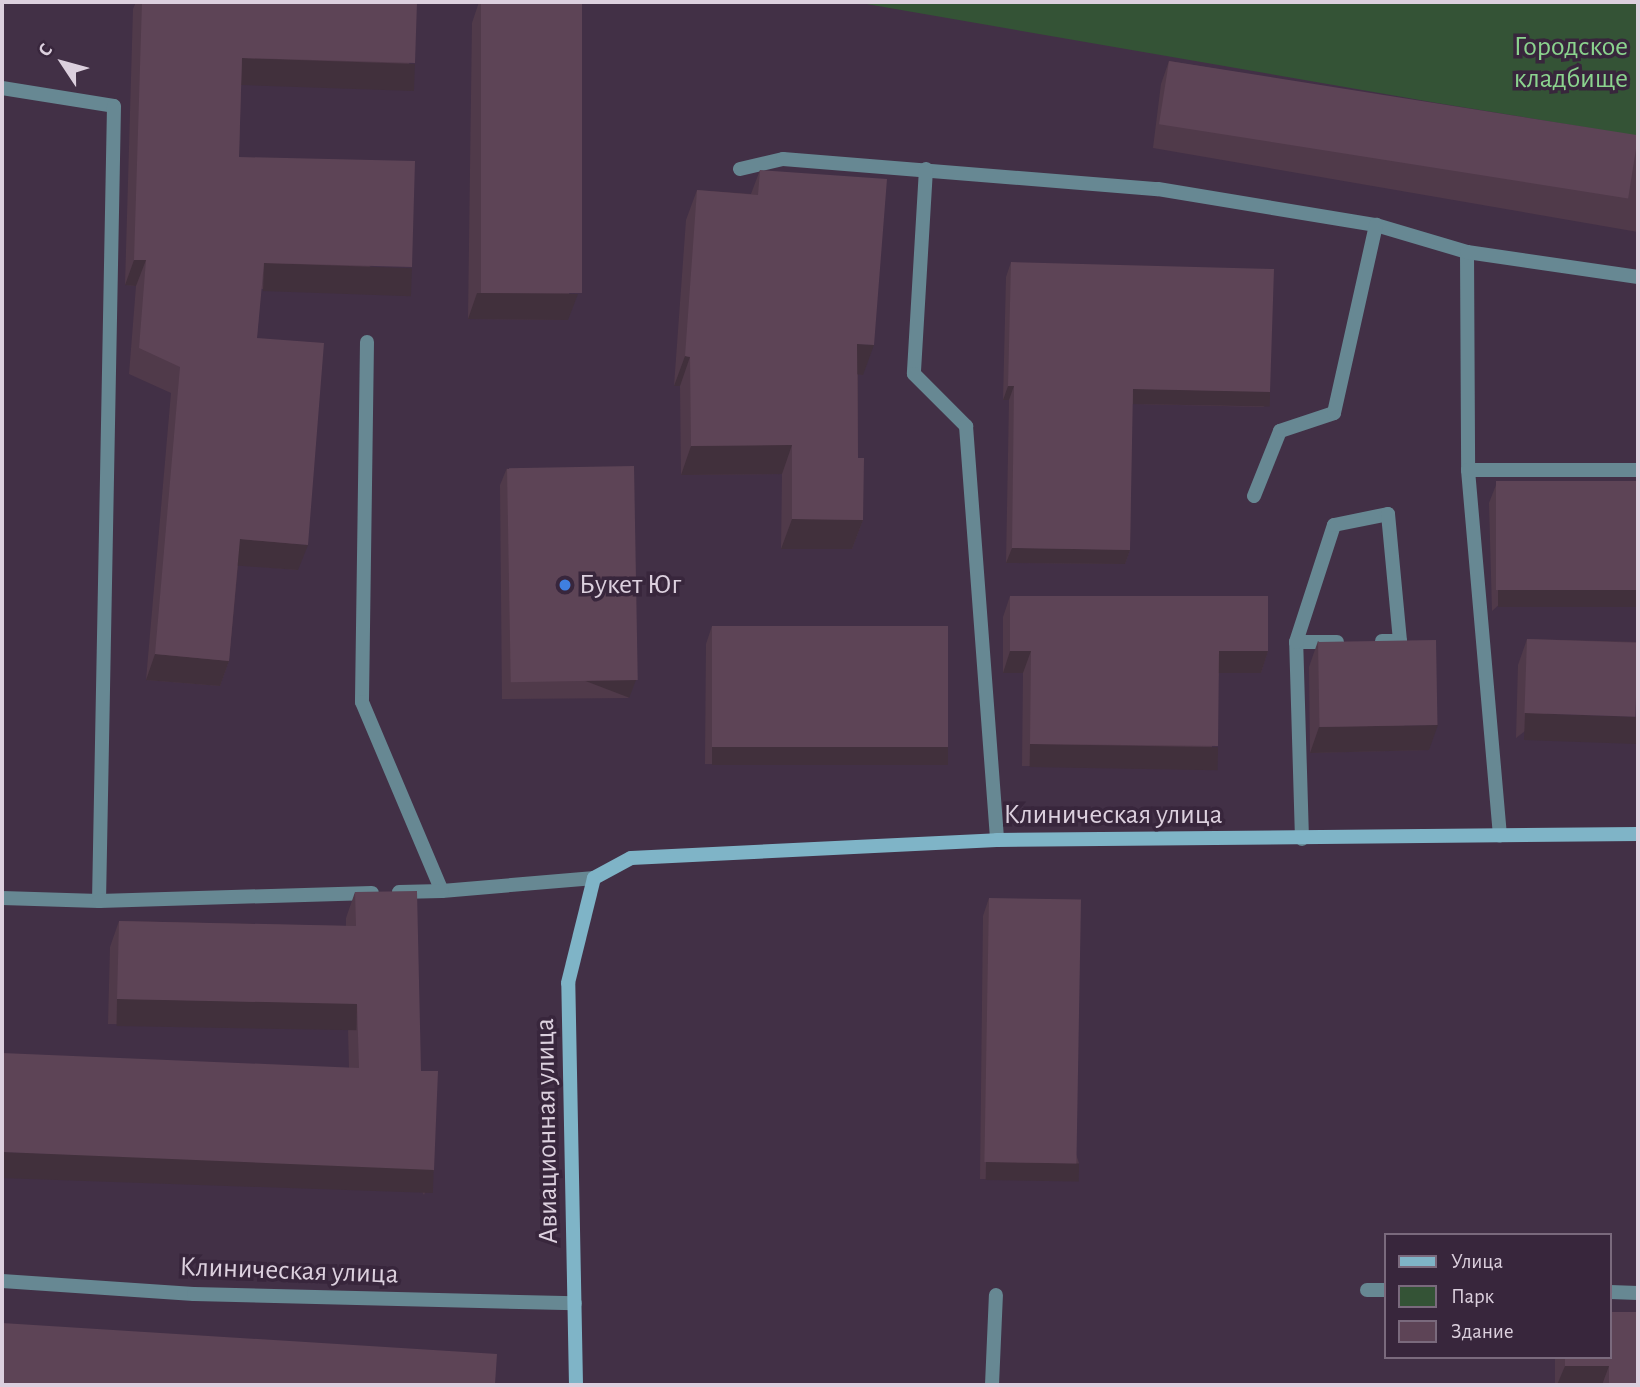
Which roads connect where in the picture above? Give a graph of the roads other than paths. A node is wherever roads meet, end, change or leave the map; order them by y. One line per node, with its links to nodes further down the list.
1 (2, 88): 19 (street)
2 (740, 169): 3 (street)
3 (926, 169): 4 (street); 15 (street)
4 (1376, 225): 5 (street); 10 (street)
5 (1466, 252): 6 (street); 8 (street)
6 (1638, 277)
7 (367, 342): 17 (street)
8 (1468, 470): 9 (street); 13 (street)
9 (1638, 470)
10 (1254, 496)
11 (1296, 642): 11 (street); 14 (street)
12 (1638, 834): 13 (main road, Клиническая улица)
13 (1500, 836): 14 (main road, Клиническая улица)
14 (1302, 839): 15 (main road, Клиническая улица)
15 (997, 840): 16 (main road, Клиническая улица)
16 (594, 878): 17 (street); 26 (main road, Авиационная улица)
17 (442, 891): 19 (street)
18 (2, 898): 19 (street)
19 (99, 901)
20 (2, 1281): 26 (street, Клиническая улица)
21 (1367, 1290): 22 (street)
22 (1384, 1290)
23 (1612, 1293): 24 (street)
24 (1638, 1293)
25 (996, 1295): 28 (street)
26 (575, 1303): 27 (main road, Авиационная улица)
27 (576, 1385)
28 (992, 1385)

